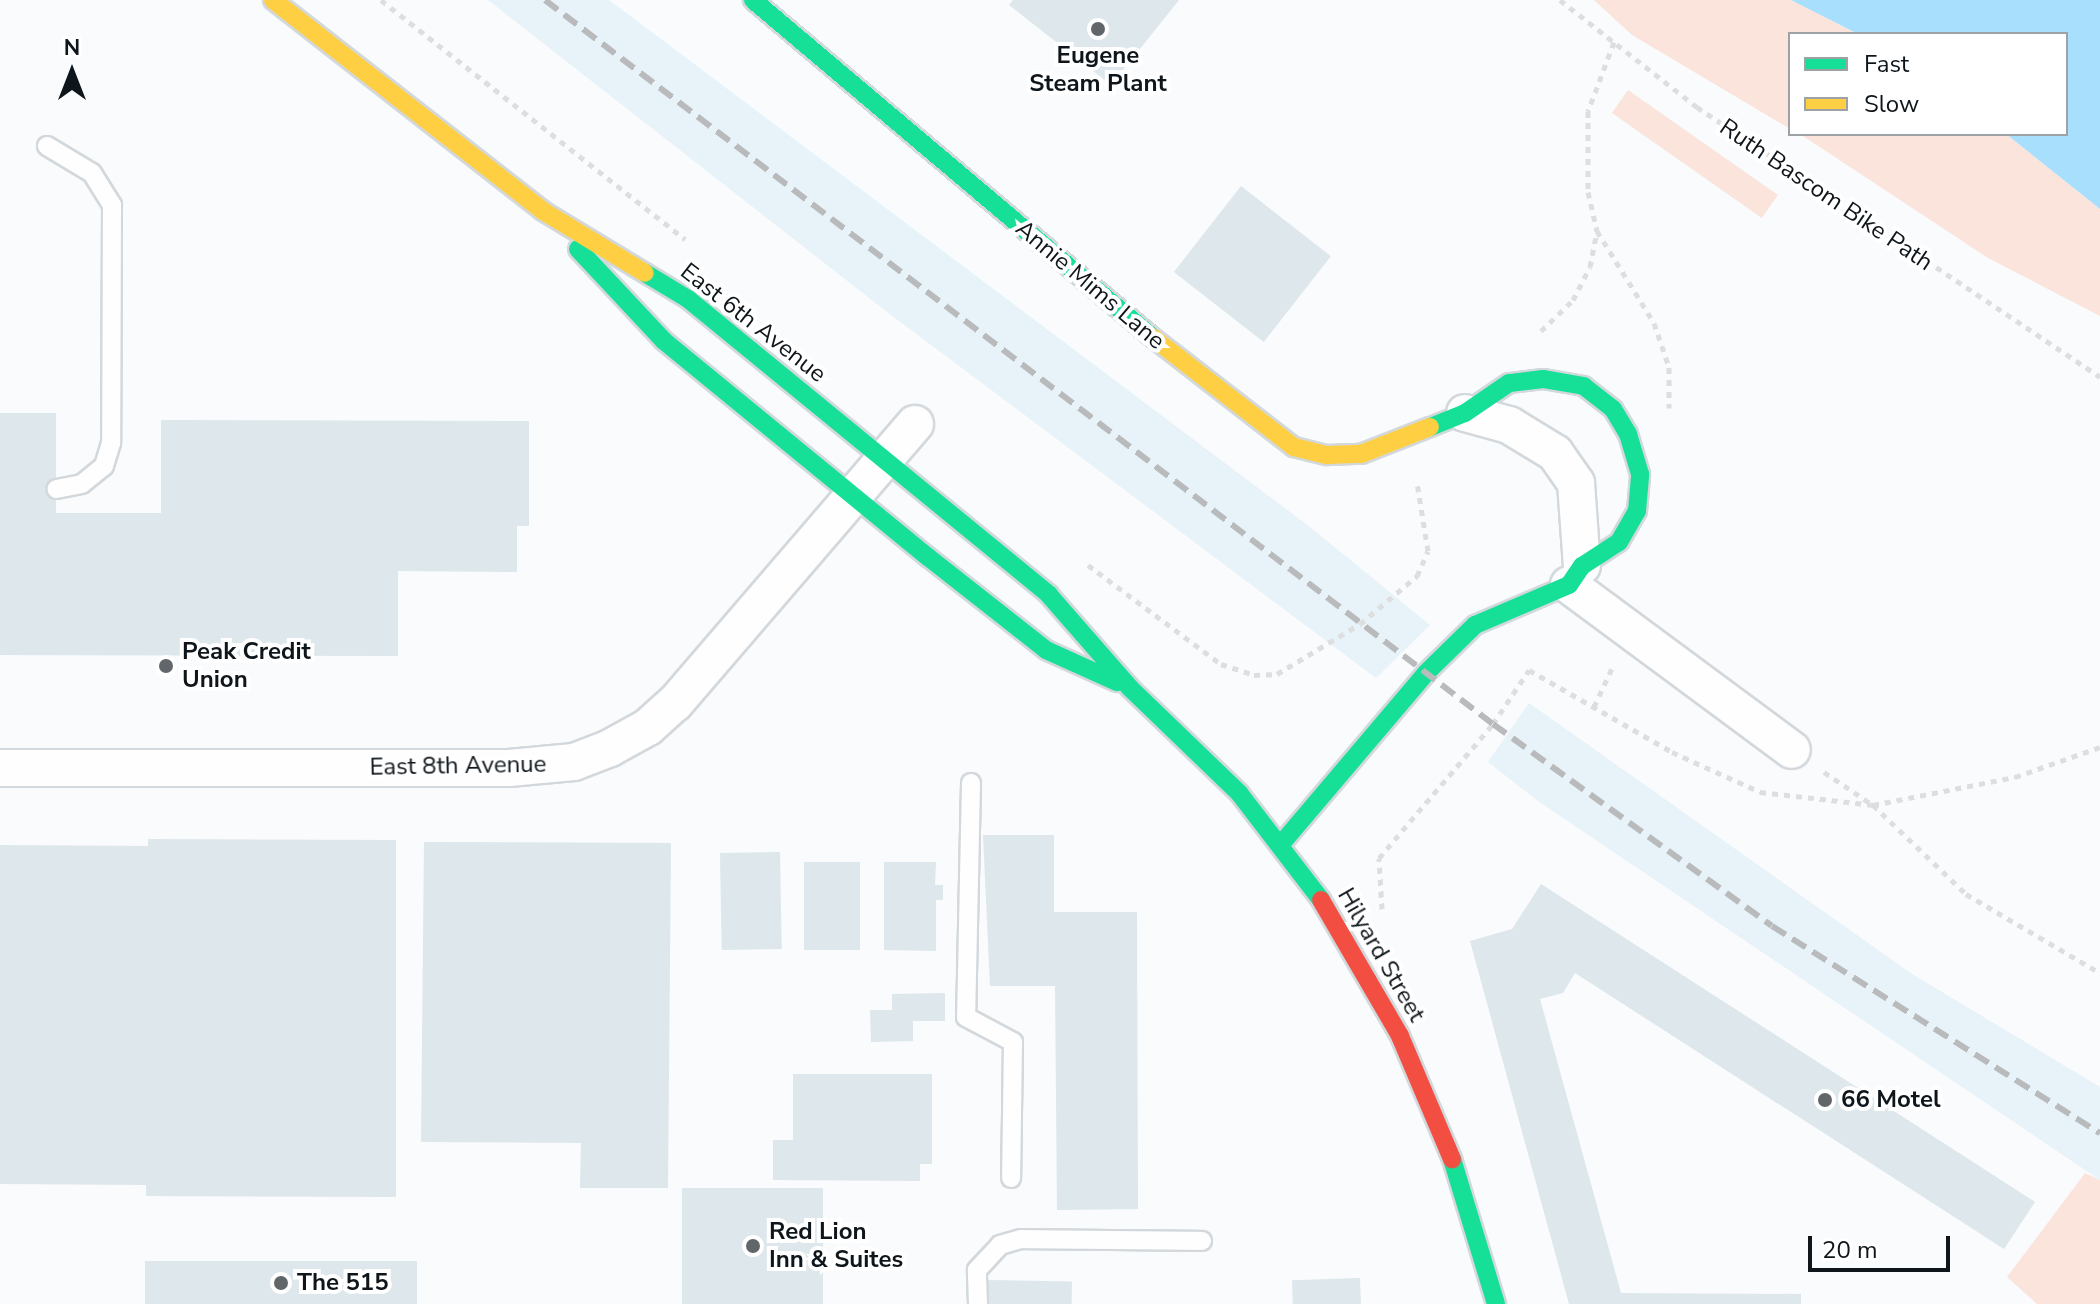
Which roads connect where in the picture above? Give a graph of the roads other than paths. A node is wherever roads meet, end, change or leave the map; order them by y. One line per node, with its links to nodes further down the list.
1 (273, 0): 4 (main road, East 6th Avenue)
2 (753, 0): 5 (main road, Annie Mims Lane)
3 (47, 146): 8 (lane)
4 (543, 211): 7 (main road, East 6th Avenue); 9 (main road, East 6th Avenue)
5 (1465, 413): 10 (street); 10 (main road, Annie Mims Lane)
6 (915, 424): 7 (street, East 8th Avenue)
7 (885, 458): 9 (street, East 8th Avenue); 11 (main road, Hilyard Street)
8 (56, 489)
9 (855, 495): 11 (main road, Hilyard Street); 13 (street, East 8th Avenue)
10 (1576, 576): 12 (street); 15 (main road, Annie Mims Lane)
11 (1130, 688): 15 (main road, Hilyard Street)
12 (1792, 750)
13 (0, 768)
14 (971, 783): 16 (lane)
15 (1282, 843): 19 (main road, Hilyard Street)
16 (1011, 1178)
17 (1202, 1241): 18 (lane)
18 (978, 1304)
19 (1496, 1304)

